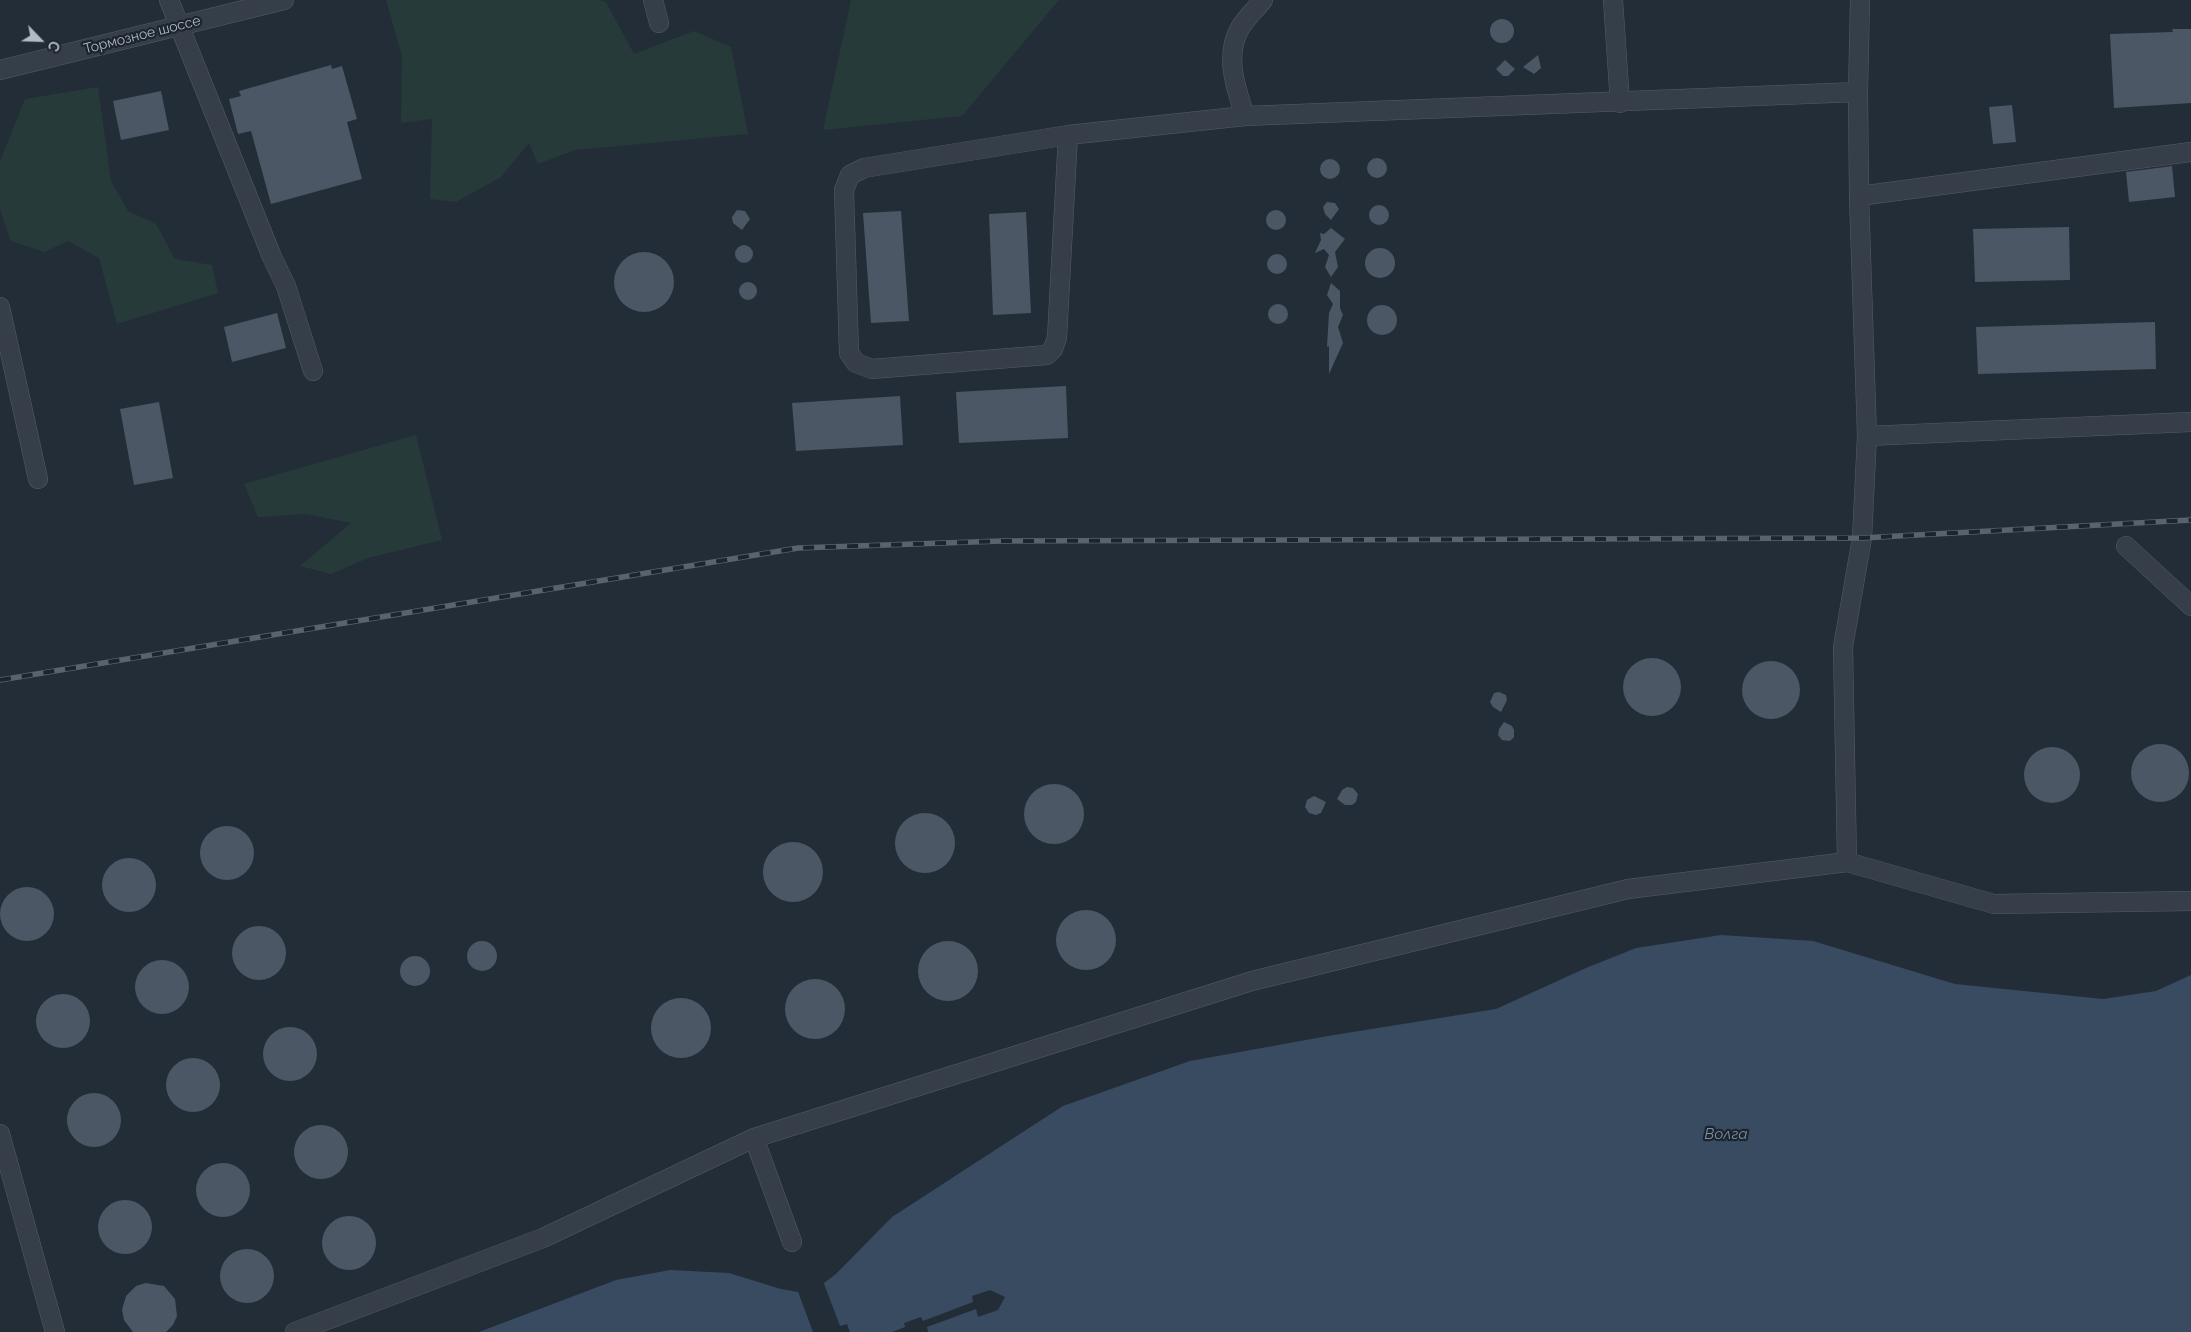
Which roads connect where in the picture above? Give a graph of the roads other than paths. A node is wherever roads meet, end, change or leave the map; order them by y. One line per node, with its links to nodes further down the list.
1 (169, 0): 8 (street)
2 (284, 0): 8 (street, Тормозное шоссе)
3 (652, 0): 7 (street)
4 (1263, 0): 12 (street)
5 (1613, 0): 11 (street)
6 (1860, 0): 10 (street)
7 (659, 23)
8 (180, 26): 9 (street, Тормозное шоссе); 17 (street)
9 (0, 70)
10 (1858, 92): 11 (street); 15 (street)
11 (1620, 103): 12 (street)
12 (1245, 116): 13 (street)
13 (1068, 135): 13 (street)
14 (2191, 152): 15 (street)
15 (1859, 196): 19 (street)
16 (0, 307): 20 (street)
17 (313, 371)
18 (2191, 422): 19 (street)
19 (1867, 436): 23 (street)
20 (38, 479)
21 (2126, 546): 22 (street)
22 (2191, 606)
23 (1847, 862): 24 (street); 26 (street)
24 (2191, 901)
25 (0, 1134): 28 (street)
26 (754, 1138): 27 (street); 29 (street)
27 (792, 1242)
28 (55, 1332)
29 (295, 1332)

